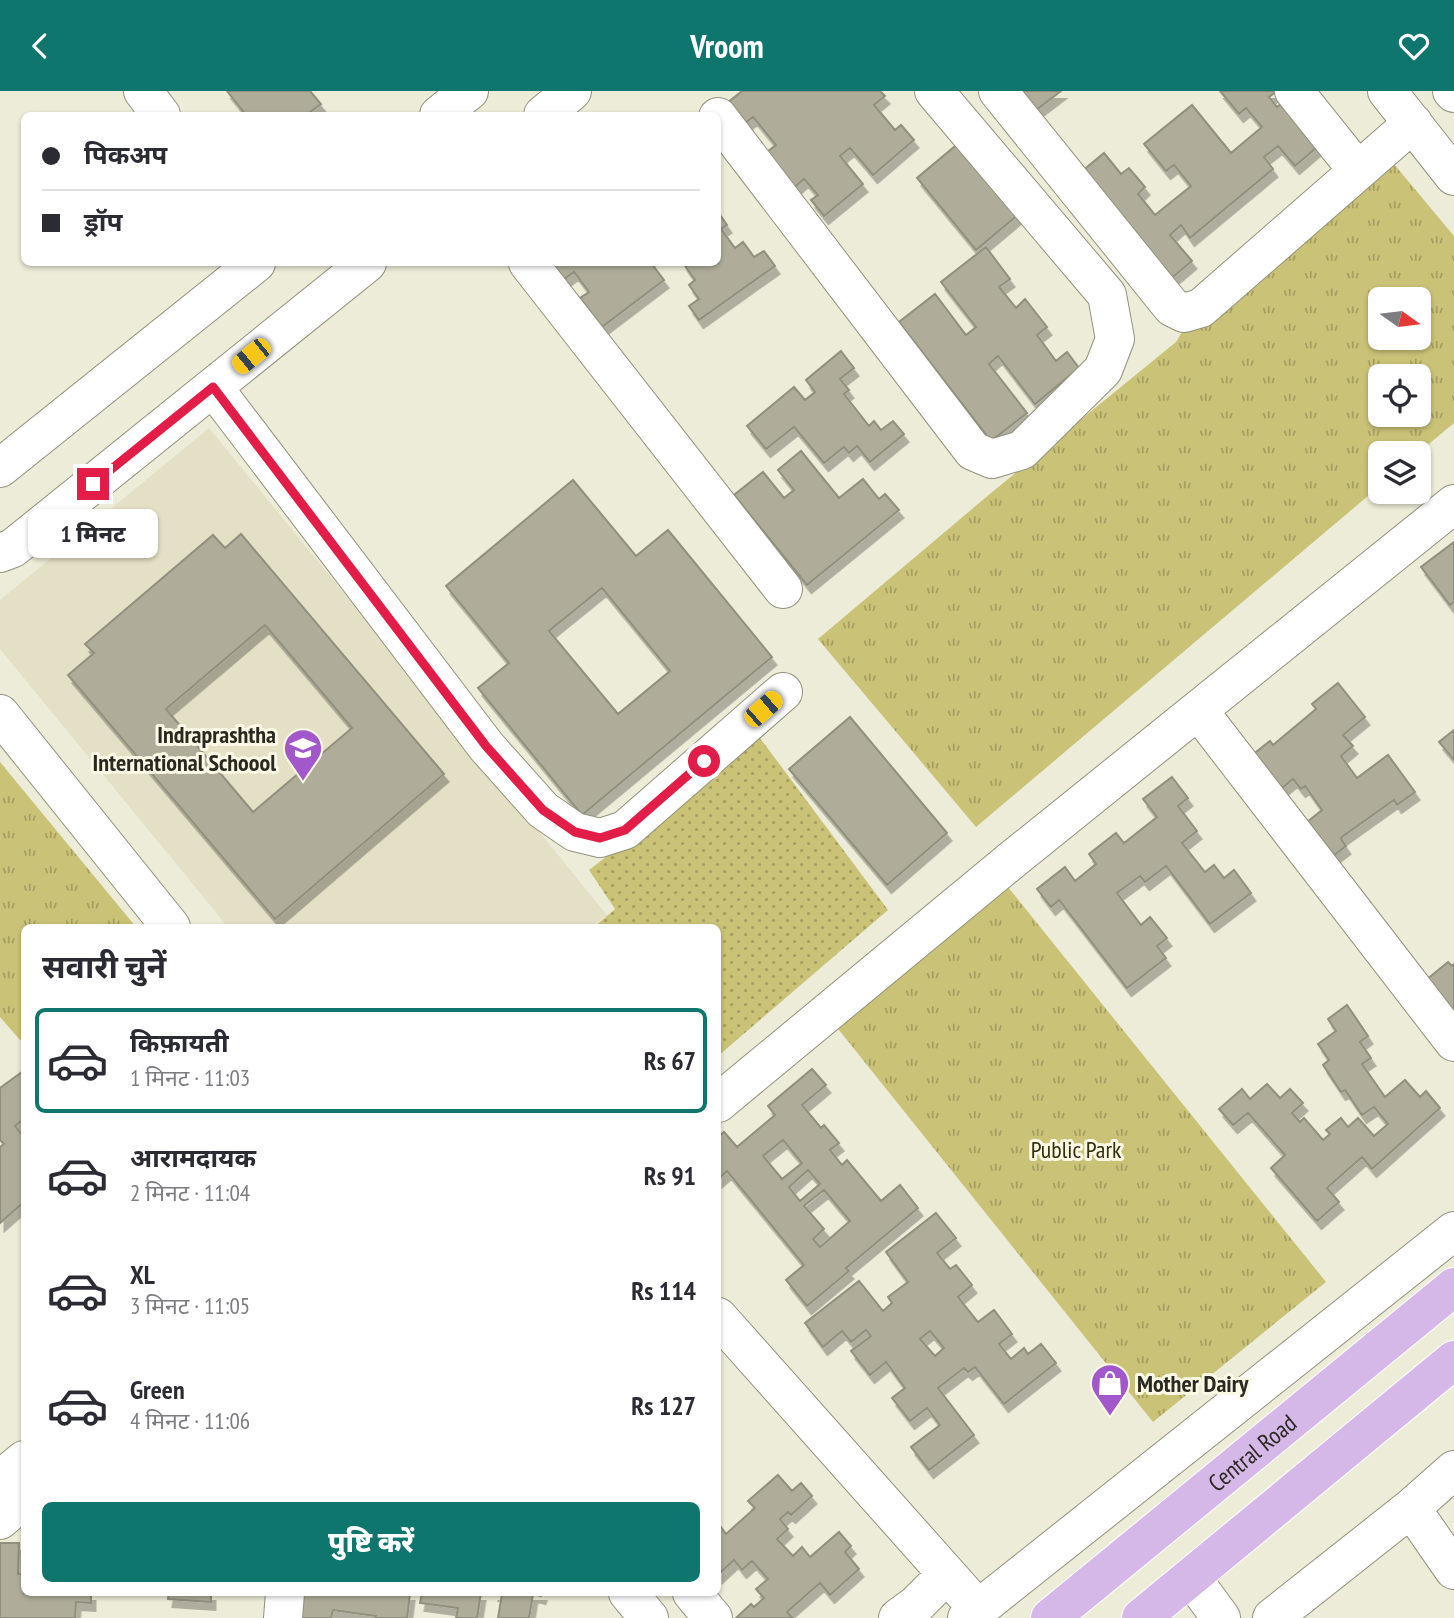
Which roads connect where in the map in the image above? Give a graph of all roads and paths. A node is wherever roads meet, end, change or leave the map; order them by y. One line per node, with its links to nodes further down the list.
1 (144, 91): 9 (street)
2 (469, 91): 10 (street)
3 (572, 91): 11 (street)
4 (704, 91): 12 (street)
5 (934, 91): 13 (street)
6 (998, 91): 15 (street)
7 (1294, 91): 15 (street)
8 (1387, 91): 14 (street)
9 (159, 112)
10 (443, 112)
11 (547, 112)
12 (714, 112)
13 (721, 121)
14 (1413, 123): 15 (street); 16 (street)
15 (1359, 171)
16 (1454, 176)
17 (252, 266): 21 (street)
18 (363, 266): 20 (street)
19 (529, 266): 24 (street)
20 (213, 387): 23 (street); 25 (street)
21 (0, 468)
22 (1454, 505): 26 (street)
23 (0, 553)
24 (783, 589)
25 (783, 692)
26 (1198, 710): 29 (street); 30 (street)
27 (0, 713): 28 (street)
28 (169, 924)
29 (1454, 1042)
30 (721, 1101)
31 (1454, 1231): 36 (street)
32 (1454, 1287): 41 (main road, Central Road)
33 (721, 1320): 44 (street)
34 (1454, 1360): 45 (main road)
35 (21, 1462): 38 (street)
36 (1153, 1470): 41 (street); 50 (street)
37 (1454, 1470): 40 (street)
38 (0, 1480)
39 (21, 1502): 42 (street)
40 (1411, 1508): 43 (street); 49 (street)
41 (1181, 1511): 55 (main road, Central Road)
42 (0, 1520)
43 (1448, 1549)
44 (946, 1576): 50 (street); 54 (street)
45 (1191, 1577): 56 (main road); 57 (street)
46 (285, 1596): 51 (street)
47 (631, 1596): 52 (street)
48 (695, 1596): 53 (street)
49 (1289, 1613)
50 (973, 1614)
51 (283, 1618)
52 (649, 1618)
53 (713, 1618)
54 (898, 1618)
55 (1049, 1618)
56 (1141, 1618)
57 (1221, 1618)

